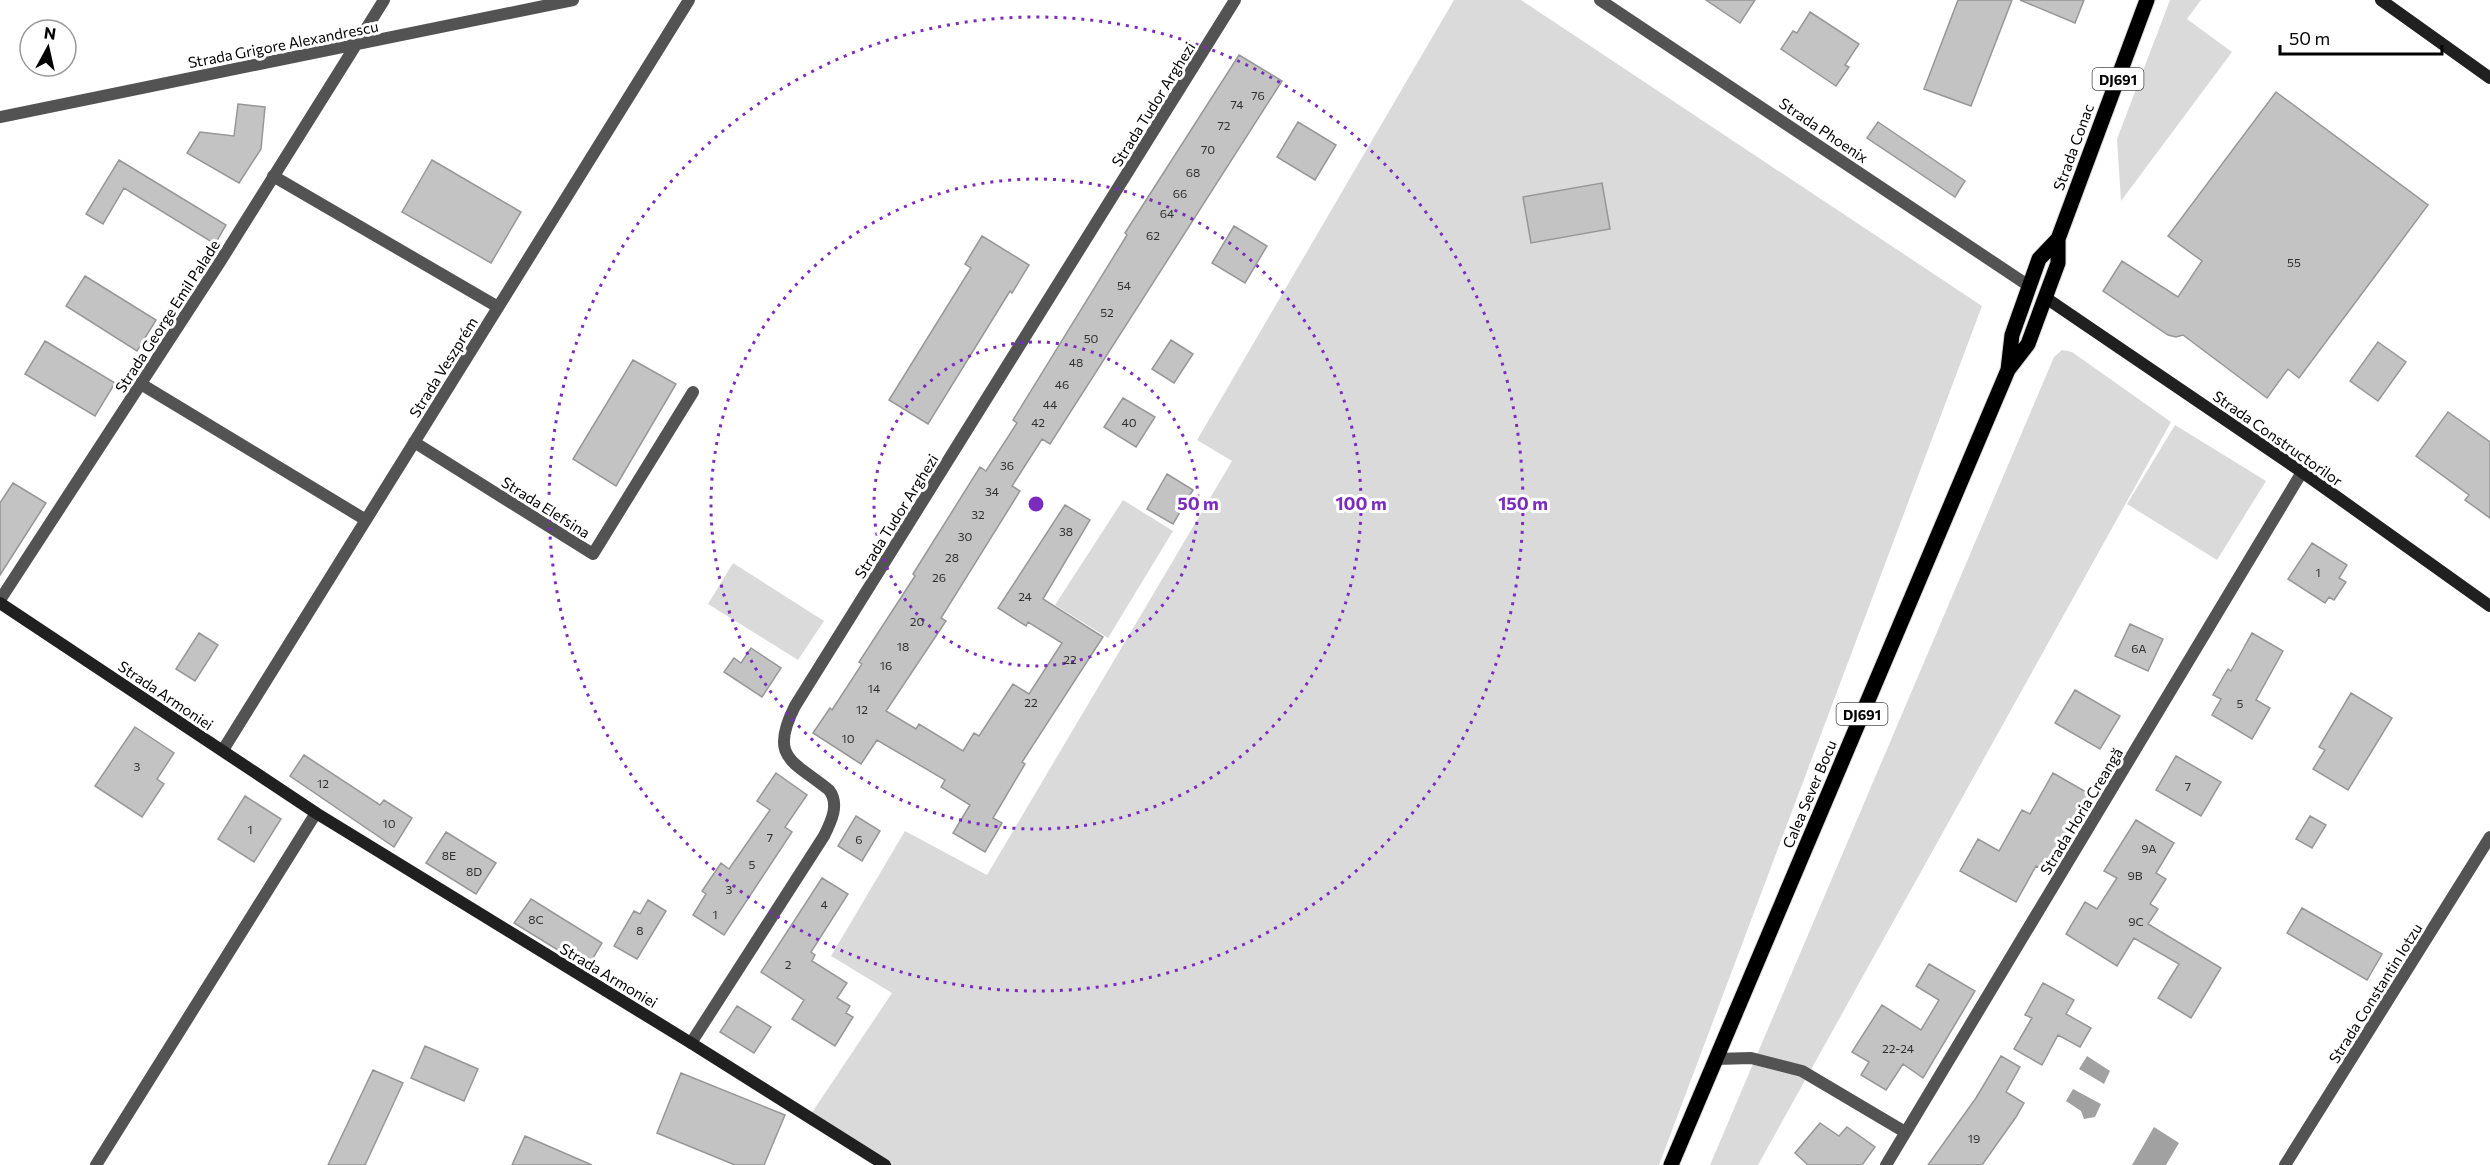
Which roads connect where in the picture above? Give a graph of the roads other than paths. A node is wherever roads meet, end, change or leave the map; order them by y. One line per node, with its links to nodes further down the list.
1 (384, 0): 8 (street, Strada George Emil Palade)
2 (573, 0): 8 (street, Strada Grigore Alexandrescu)
3 (689, 0): 15 (street, Strada Veszprém)
4 (1235, 0): 27 (street, Strada Tudor Arghezi)
5 (1600, 0): 13 (street, Strada Phoenix)
6 (2147, 0): 12 (main road, Strada Conac / DJ691)
7 (2381, 0): 9 (street)
8 (355, 45): 10 (street, Strada Grigore Alexandrescu); 11 (street, Strada George Emil Palade)
9 (2490, 78)
10 (0, 117)
11 (273, 176): 15 (street); 17 (street, Strada George Emil Palade)
12 (2058, 238): 13 (main road, Strada Conac / DJ691); 14 (main road, Strada Conac / DJ691)
13 (2029, 286): 16 (main road, Calea Sever Bocu / DJ691)
14 (2046, 298): 16 (main road, Calea Sever Bocu / DJ691); 20 (street, Strada Constructorilor)
15 (498, 307): 19 (street, Strada Veszprém)
16 (2008, 370): 28 (main road, Calea Sever Bocu / DJ691)
17 (141, 384): 21 (street); 22 (street, Strada George Emil Palade)
18 (693, 392): 19 (street, Strada Elefsina)
19 (414, 442): 21 (street, Strada Veszprém)
20 (2302, 472): 23 (street, Strada Constructorilor); 29 (street, Strada Horia Creangă)
21 (366, 520): 24 (street, Strada Veszprém)
22 (0, 602): 24 (street, Strada Armoniei)
23 (2490, 606)
24 (222, 750): 25 (street, Strada Armoniei)
25 (316, 813): 27 (street, Strada Armoniei); 30 (street)
26 (2490, 837): 34 (street, Strada Constantin Iotzu)
27 (691, 1043): 31 (street, Strada Armoniei)
28 (1716, 1059): 29 (street); 32 (main road, Calea Sever Bocu / DJ691)
29 (1905, 1132): 33 (street, Strada Horia Creangă)
30 (96, 1165)
31 (885, 1165)
32 (1671, 1165)
33 (1886, 1165)
34 (2285, 1165)

